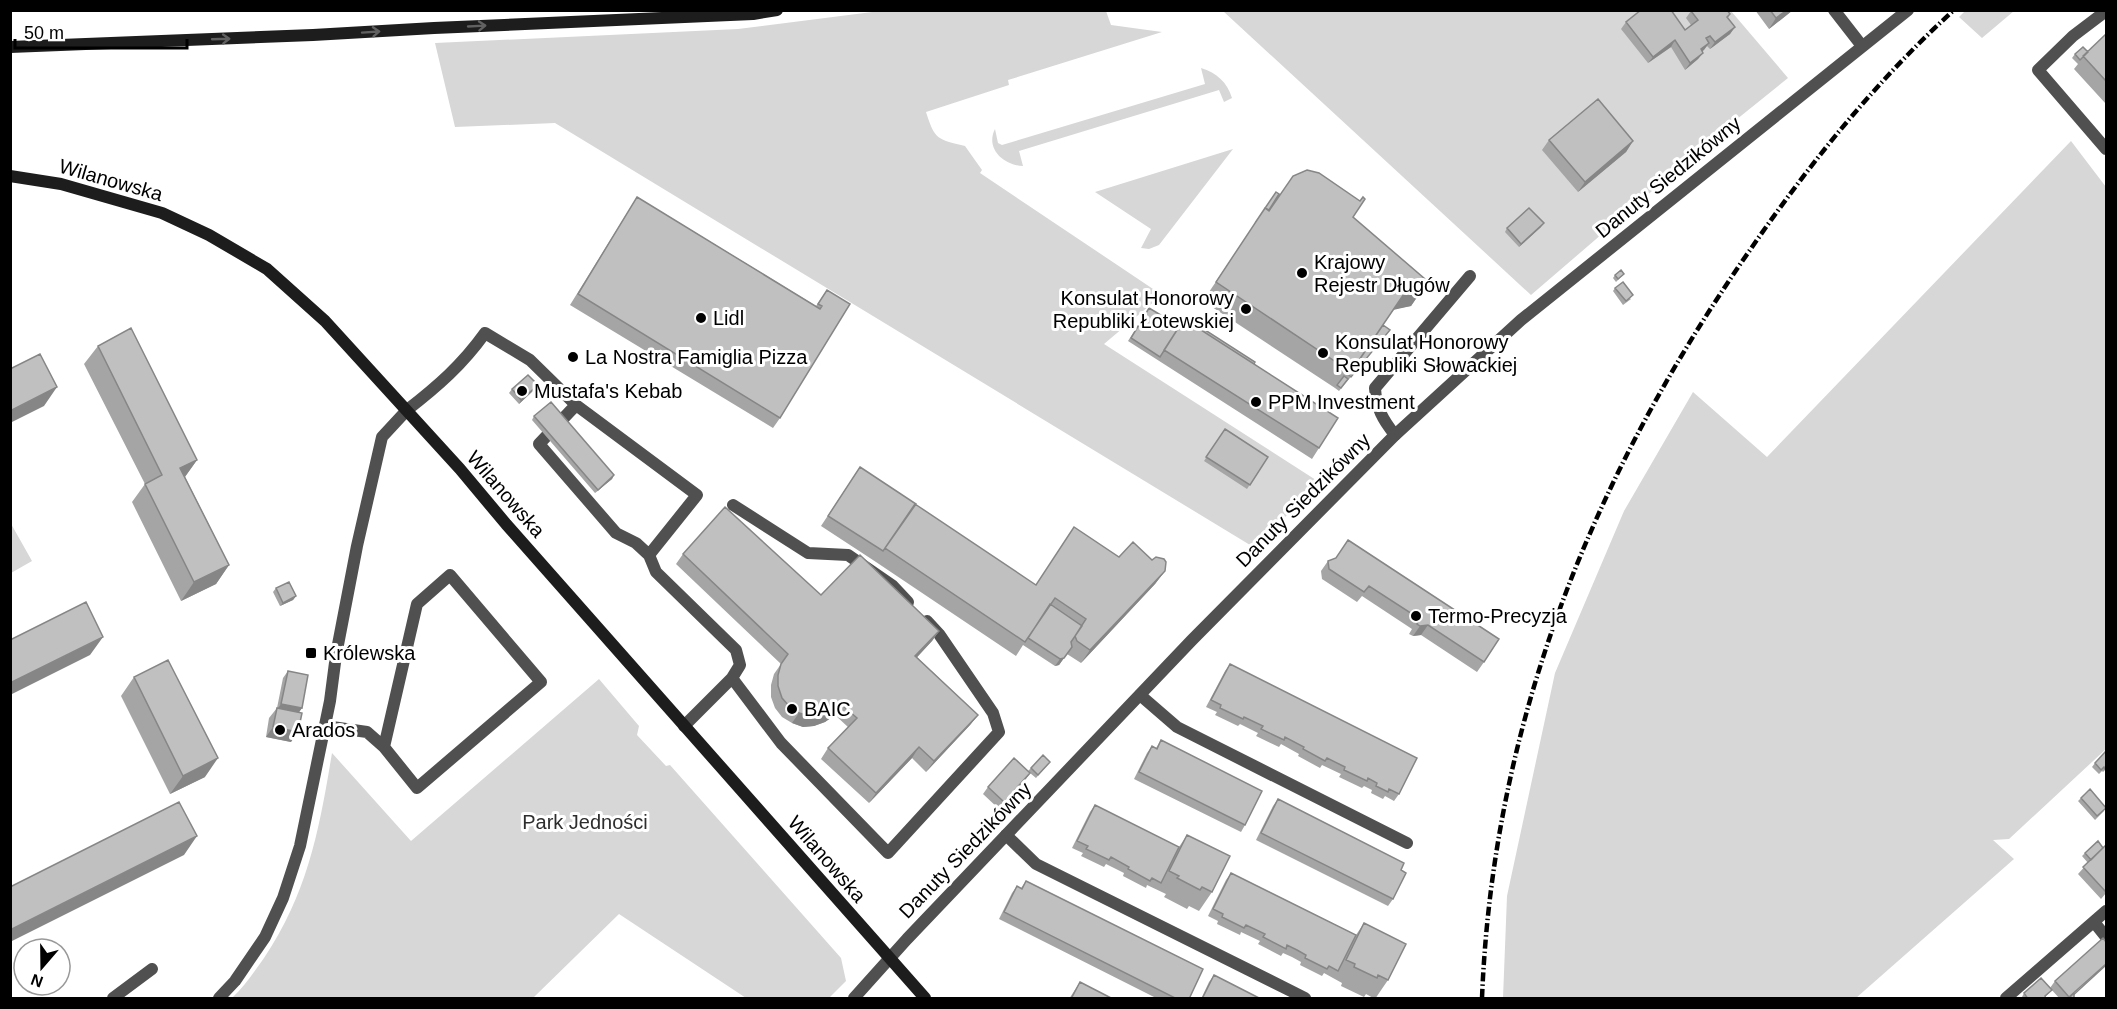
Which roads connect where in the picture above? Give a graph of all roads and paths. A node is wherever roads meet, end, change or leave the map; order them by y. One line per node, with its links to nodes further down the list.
1 (777, 10): 6 (street, one-way to 1)
2 (1834, 10): 5 (street)
3 (1908, 10): 5 (street, Danuty Siedzikówny)
4 (2106, 11): 7 (street)
5 (1862, 46): 12 (street, Danuty Siedzikówny)
6 (10, 47)
7 (2106, 149)
8 (10, 176): 11 (street, Wilanowska)
9 (1470, 276): 12 (street)
10 (576, 405): 11 (street); 14 (street); 14 (street)
11 (407, 410): 17 (street); 18 (street, Wilanowska)
12 (1395, 435): 16 (street, Danuty Siedzikówny)
13 (733, 505): 15 (street)
14 (649, 555): 15 (street)
15 (732, 678): 18 (street)
16 (1140, 694): 20 (street, Danuty Siedzikówny); 21 (street)
17 (324, 726): 19 (street); 28 (street)
18 (684, 726): 25 (street, Wilanowska)
19 (384, 747): 19 (street)
20 (1006, 835): 25 (street, Danuty Siedzikówny); 31 (street)
21 (1407, 843)
22 (2106, 911): 23 (street)
23 (2094, 922): 24 (street); 32 (street)
24 (2106, 937)
25 (890, 959): 29 (street, Danuty Siedzikówny); 30 (street, Wilanowska)
26 (153, 969): 27 (street)
27 (113, 999)
28 (219, 999)
29 (854, 999)
30 (926, 999)
31 (1305, 999)
32 (2006, 999)

